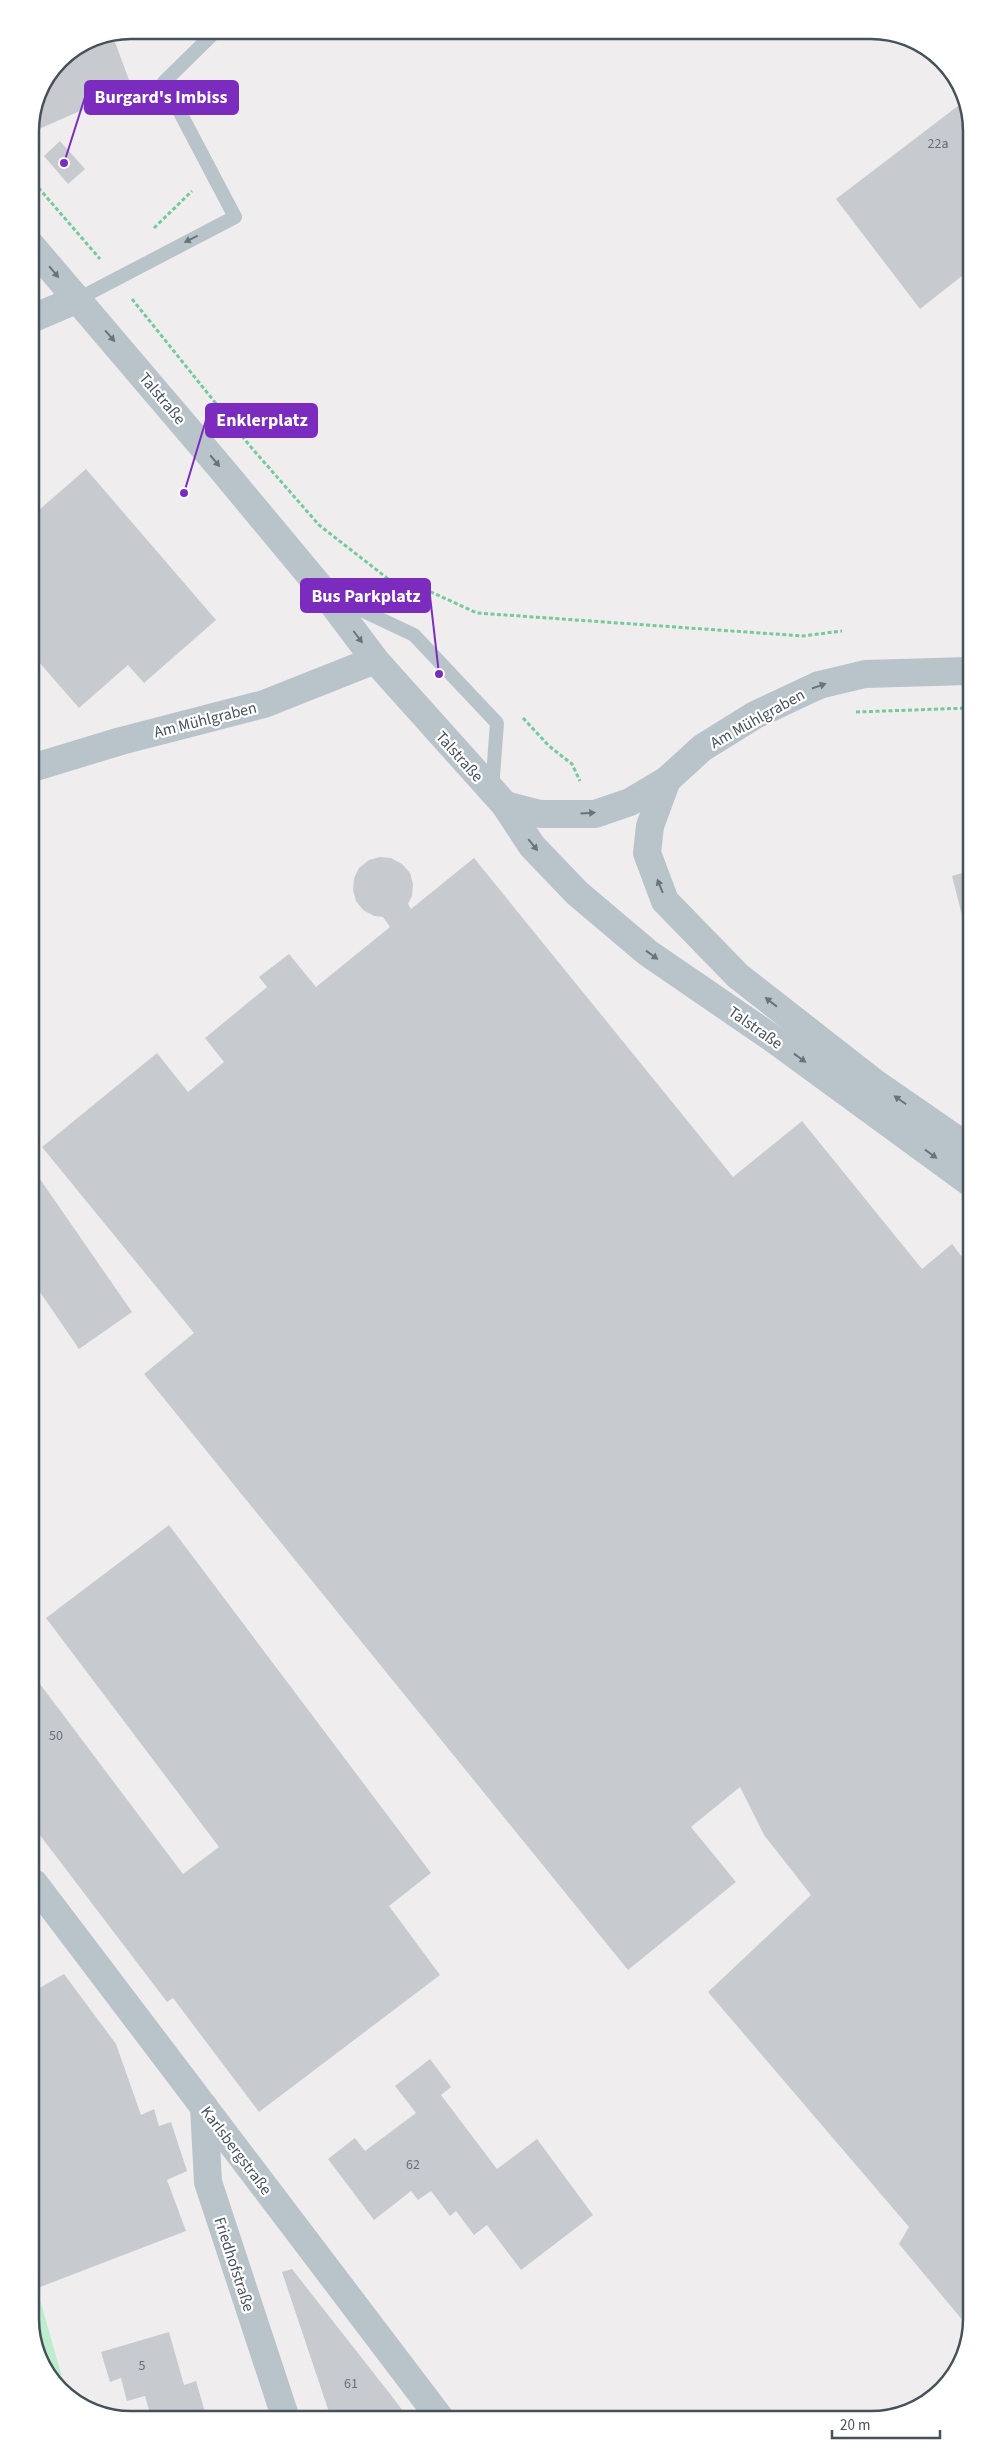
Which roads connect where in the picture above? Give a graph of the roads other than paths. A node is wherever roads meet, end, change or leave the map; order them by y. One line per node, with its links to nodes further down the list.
1 (208, 39): 3 (lane, one-way to 3)
2 (39, 254): 3 (street, Talstraße, one-way to 3)
3 (78, 299): 4 (street); 5 (street, Talstraße, one-way to 5)
4 (39, 316)
5 (324, 592): 6 (street, Talstraße, one-way to 6); 10 (lane)
6 (375, 660): 8 (street, Am Mühlgraben); 10 (street, Talstraße)
7 (963, 671): 9 (street, Am Mühlgraben, one-way to 7)
8 (39, 766)
9 (667, 780): 10 (street, Am Mühlgraben, one-way to 9); 11 (street, Talstraße, one-way to 9)
10 (499, 798): 12 (street, Talstraße, one-way to 12)
11 (963, 1144)
12 (963, 1178)
13 (39, 1898): 14 (street, Karlsbergstraße)
14 (204, 2107): 15 (street, Friedhofstraße); 16 (street, Karlsbergstraße)
15 (283, 2411)
16 (435, 2411)

